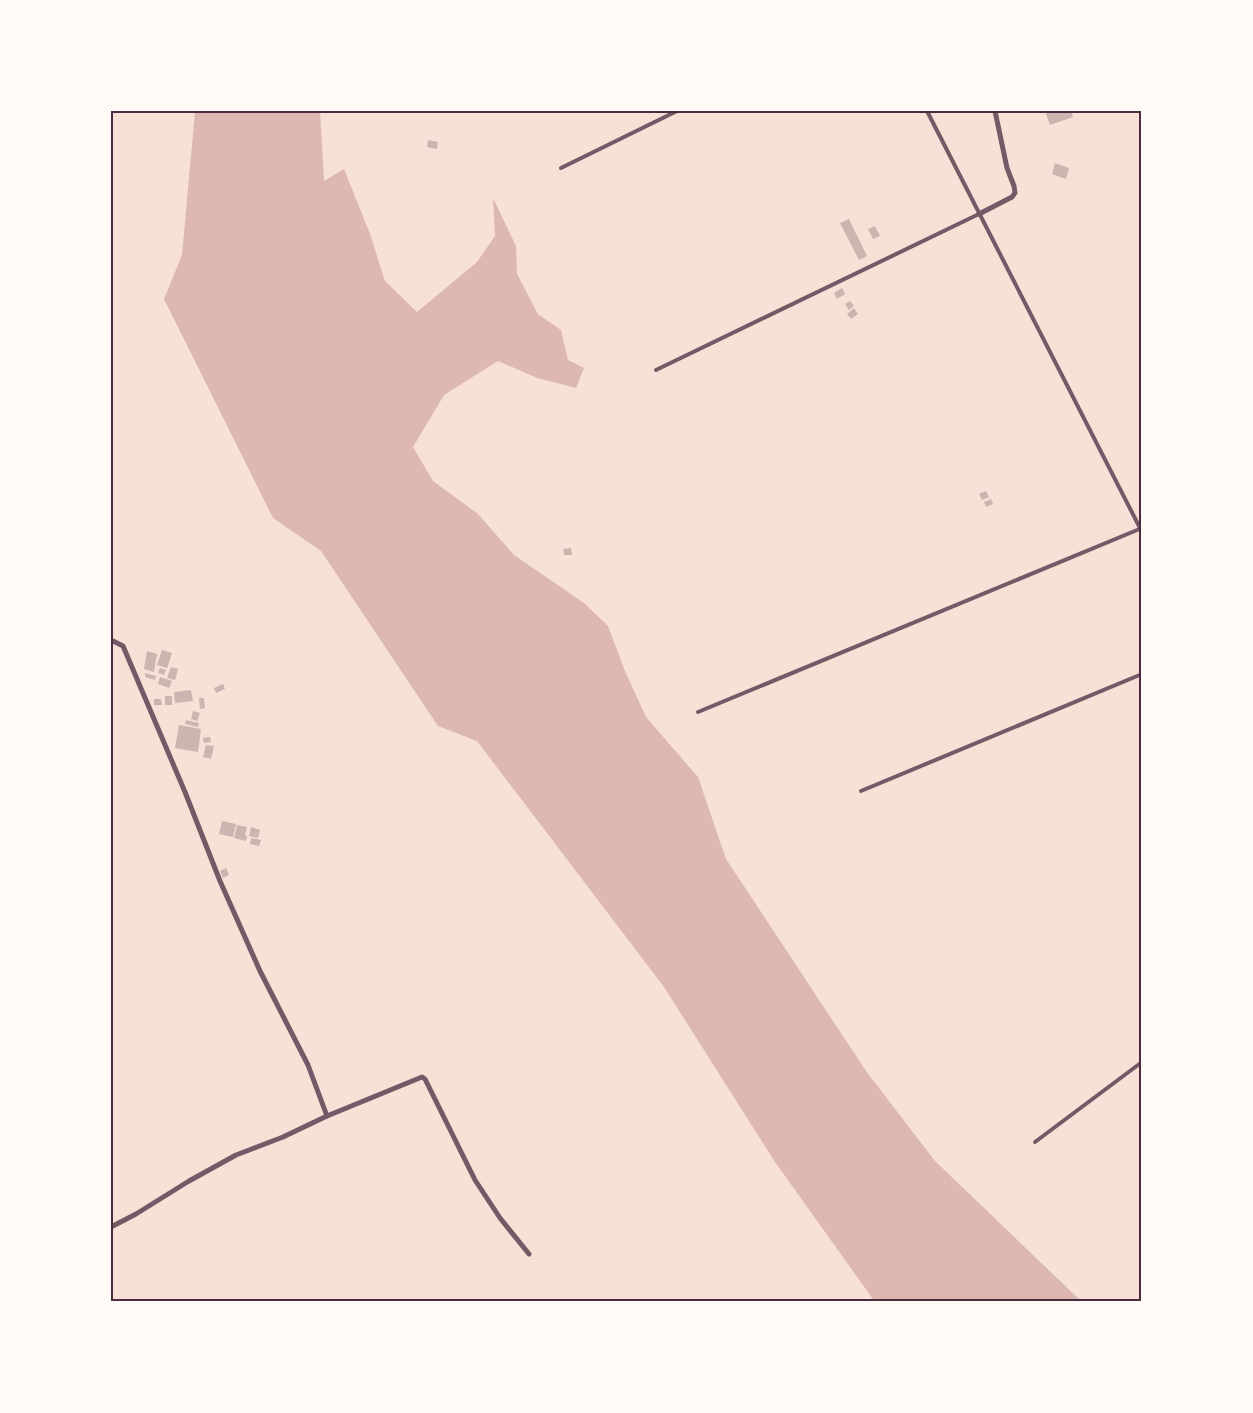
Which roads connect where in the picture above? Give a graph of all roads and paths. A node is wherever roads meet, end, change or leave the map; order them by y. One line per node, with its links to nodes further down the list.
1 (677, 111): 4 (lane)
2 (927, 111): 5 (lane)
3 (996, 111): 5 (street)
4 (561, 168)
5 (979, 214): 6 (lane); 7 (lane)
6 (656, 370)
7 (1141, 529): 10 (lane)
8 (111, 640): 13 (street)
9 (1142, 674): 11 (lane)
10 (698, 712)
11 (861, 791)
12 (1142, 1062): 14 (lane)
13 (327, 1116): 15 (street); 16 (street)
14 (1035, 1142)
15 (111, 1226)
16 (529, 1254)

